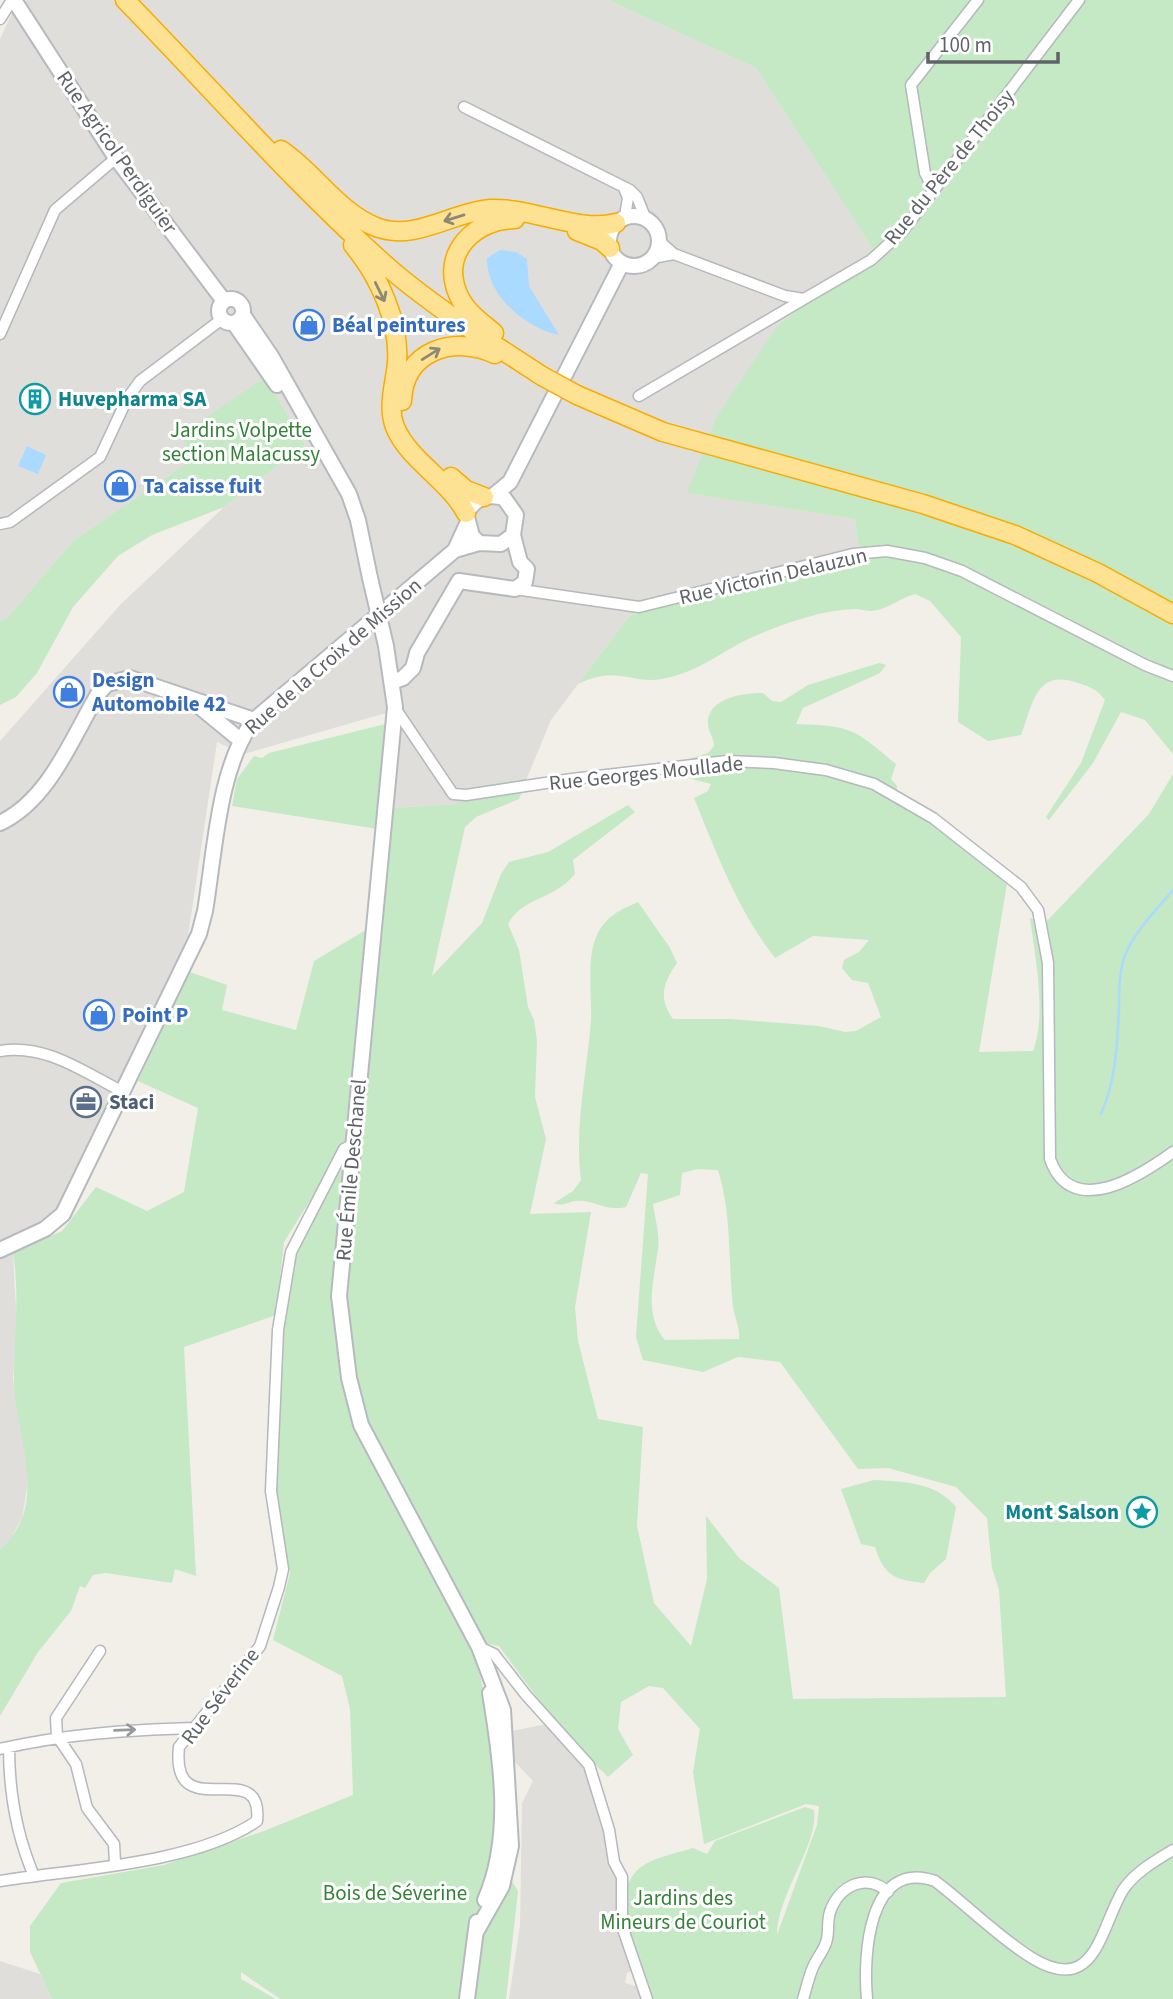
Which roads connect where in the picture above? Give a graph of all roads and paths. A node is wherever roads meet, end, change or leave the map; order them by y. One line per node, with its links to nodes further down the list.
1 (13, 0): 6 (street); 10 (main road, Rue Agricol Perdiguier)
2 (125, 0): 8 (highway)
3 (136, 0): 9 (highway)
4 (978, 0): 12 (street)
5 (1079, 0): 12 (street, Rue du Père de Thoisy)
6 (0, 19)
7 (464, 107): 11 (street)
8 (262, 143): 25 (highway); 31 (highway, one-way to 31)
9 (281, 150): 14 (highway, one-way to 9); 24 (highway)
10 (116, 158): 21 (main road, Rue Agricol Perdiguier); 23 (street)
11 (624, 188): 13 (street); 14 (street)
12 (934, 190): 20 (street, Rue du Père de Thoisy)
13 (645, 217): 14 (main road); 15 (main road)
14 (621, 219): 16 (main road)
15 (659, 241): 17 (street); 18 (main road)
16 (610, 248): 19 (main road); 24 (highway)
17 (674, 254): 18 (street); 20 (street)
18 (652, 258): 19 (main road)
19 (621, 265): 28 (main road)
20 (804, 299): 27 (street, Rue du Père de Thoisy)
21 (224, 301): 22 (main road); 22 (main road, Rue Agricol Perdiguier)
22 (233, 319): 32 (street); 41 (main road, Rue Agricol Perdiguier, bridge)
23 (0, 334)
24 (526, 360): 25 (highway)
25 (544, 373): 26 (highway); 29 (highway, one-way to 25)
26 (577, 392): 39 (highway); 40 (highway)
27 (639, 396)
28 (510, 482): 29 (main road); 30 (main road)
29 (489, 496): 30 (main road); 31 (main road)
30 (510, 504): 33 (main road)
31 (467, 519): 34 (main road); 35 (main road)
32 (0, 524)
33 (507, 540): 34 (main road); 36 (main road)
34 (479, 543): 35 (main road)
35 (455, 550): 47 (main road, Rue de la Croix de Mission)
36 (518, 557): 37 (main road); 38 (main road)
37 (487, 584): 38 (main road); 42 (main road)
38 (515, 589): 43 (street, Rue Victorin Delauzun)
39 (1173, 604)
40 (1173, 614)
41 (387, 652): 42 (main road); 44 (main road, Rue Émile Deschanel)
42 (417, 653): 44 (main road)
43 (1173, 676)
44 (392, 682): 46 (main road, Rue Émile Deschanel)
45 (190, 701): 47 (main road); 48 (main road); 49 (main road)
46 (395, 707): 52 (main road, Rue Émile Deschanel); 53 (street, Rue Georges Moullade)
47 (254, 720): 48 (main road, Rue de la Croix de Mission)
48 (239, 739): 51 (main road, Rue de la Croix de Mission)
49 (0, 822)
50 (0, 1051): 51 (street)
51 (123, 1092): 54 (main road, Rue de la Croix de Mission)
52 (354, 1144): 55 (main road, Rue Émile Deschanel); 57 (street, Rue Séverine)
53 (1173, 1152)
54 (0, 1250)
55 (479, 1647): 65 (main road, Rue Émile Deschanel); 66 (street)
56 (100, 1651): 58 (street)
57 (194, 1728): 58 (street, one-way to 57); 61 (street, Rue Séverine)
58 (57, 1736): 59 (street); 61 (street)
59 (5, 1748): 62 (street)
60 (1173, 1850): 64 (street)
61 (116, 1863): 62 (street, Rue Séverine)
62 (34, 1876): 63 (street, Rue Séverine)
63 (0, 1881)
64 (888, 1892): 67 (street); 68 (street)
65 (467, 1999)
66 (648, 1999)
67 (803, 1999)
68 (867, 1999)

